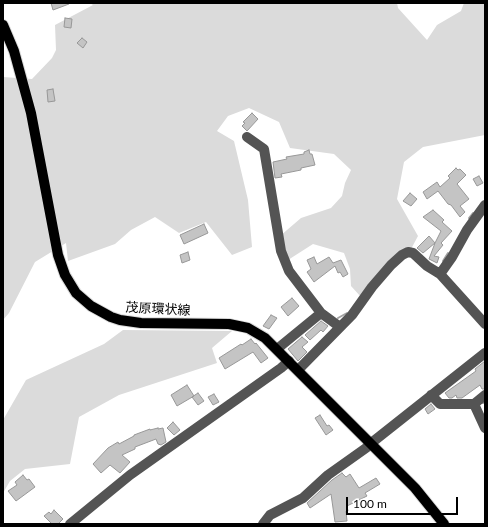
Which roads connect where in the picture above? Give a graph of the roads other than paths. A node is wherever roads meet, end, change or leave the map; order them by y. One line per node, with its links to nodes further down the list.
1 (3, 25): 8 (main road, 茂原環状線)
2 (247, 137): 5 (street)
3 (485, 205): 4 (street)
4 (440, 274): 6 (street); 7 (street)
5 (321, 313): 7 (street); 8 (street)
6 (485, 324)
7 (340, 327): 11 (street)
8 (277, 350): 10 (main road, 茂原環状線)
9 (485, 353): 12 (street)
10 (289, 361): 11 (main road, 茂原環状線); 17 (street)
11 (298, 370): 16 (main road, 茂原環状線)
12 (431, 395): 14 (street); 16 (street)
13 (485, 395): 14 (street)
14 (474, 404): 15 (street)
15 (485, 428)
16 (370, 444): 18 (street); 19 (main road, 茂原環状線)
17 (70, 524)
18 (263, 524)
19 (444, 524)

